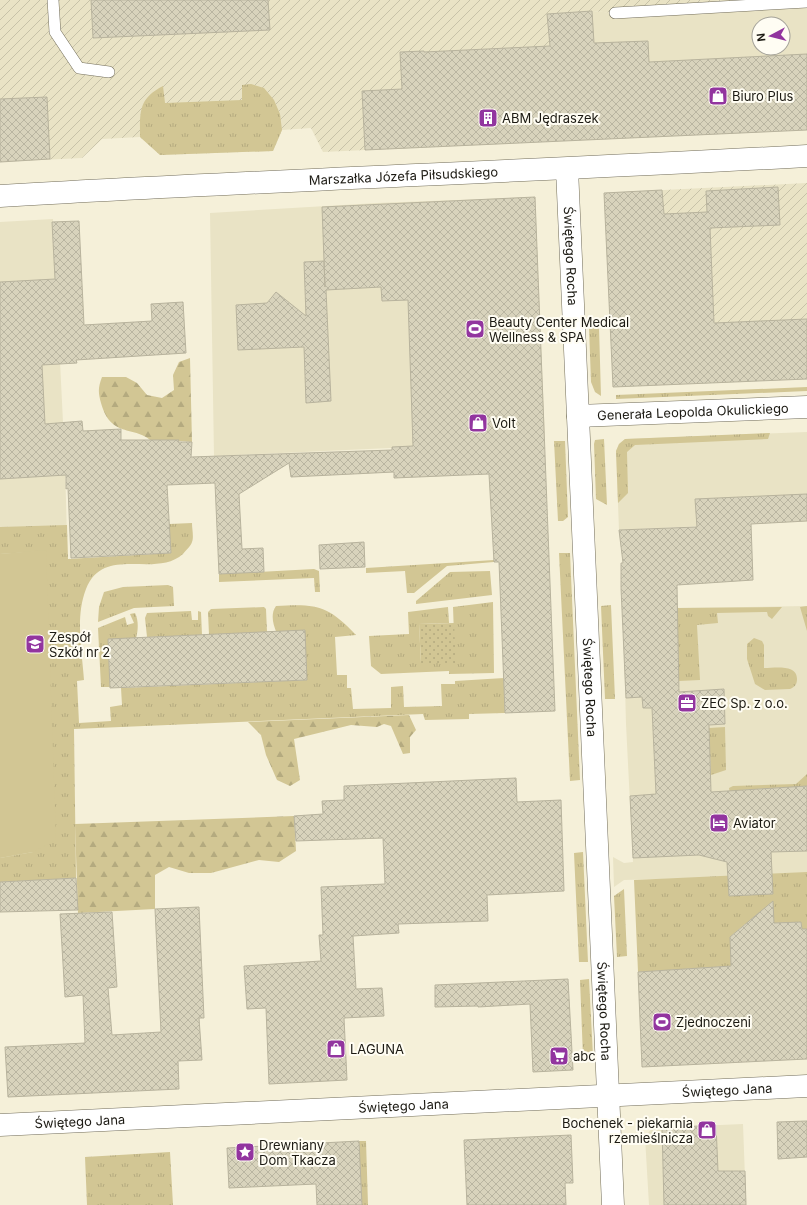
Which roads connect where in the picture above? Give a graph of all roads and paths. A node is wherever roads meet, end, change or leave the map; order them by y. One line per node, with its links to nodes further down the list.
1 (53, 0): 4 (lane)
2 (807, 2): 3 (lane)
3 (615, 13)
4 (109, 72)
5 (807, 156): 6 (street, Marszałka Józefa Piłsudskiego)
6 (568, 169): 7 (street, Marszałka Józefa Piłsudskiego); 9 (street, Świętego Rocha)
7 (0, 196)
8 (807, 407): 9 (street, Generała Leopolda Okulickiego)
9 (578, 416): 11 (street, Świętego Rocha)
10 (807, 1086): 11 (street, Świętego Jana)
11 (609, 1096): 12 (street, Świętego Jana); 13 (street, Świętego Rocha)
12 (0, 1125)
13 (614, 1205)

